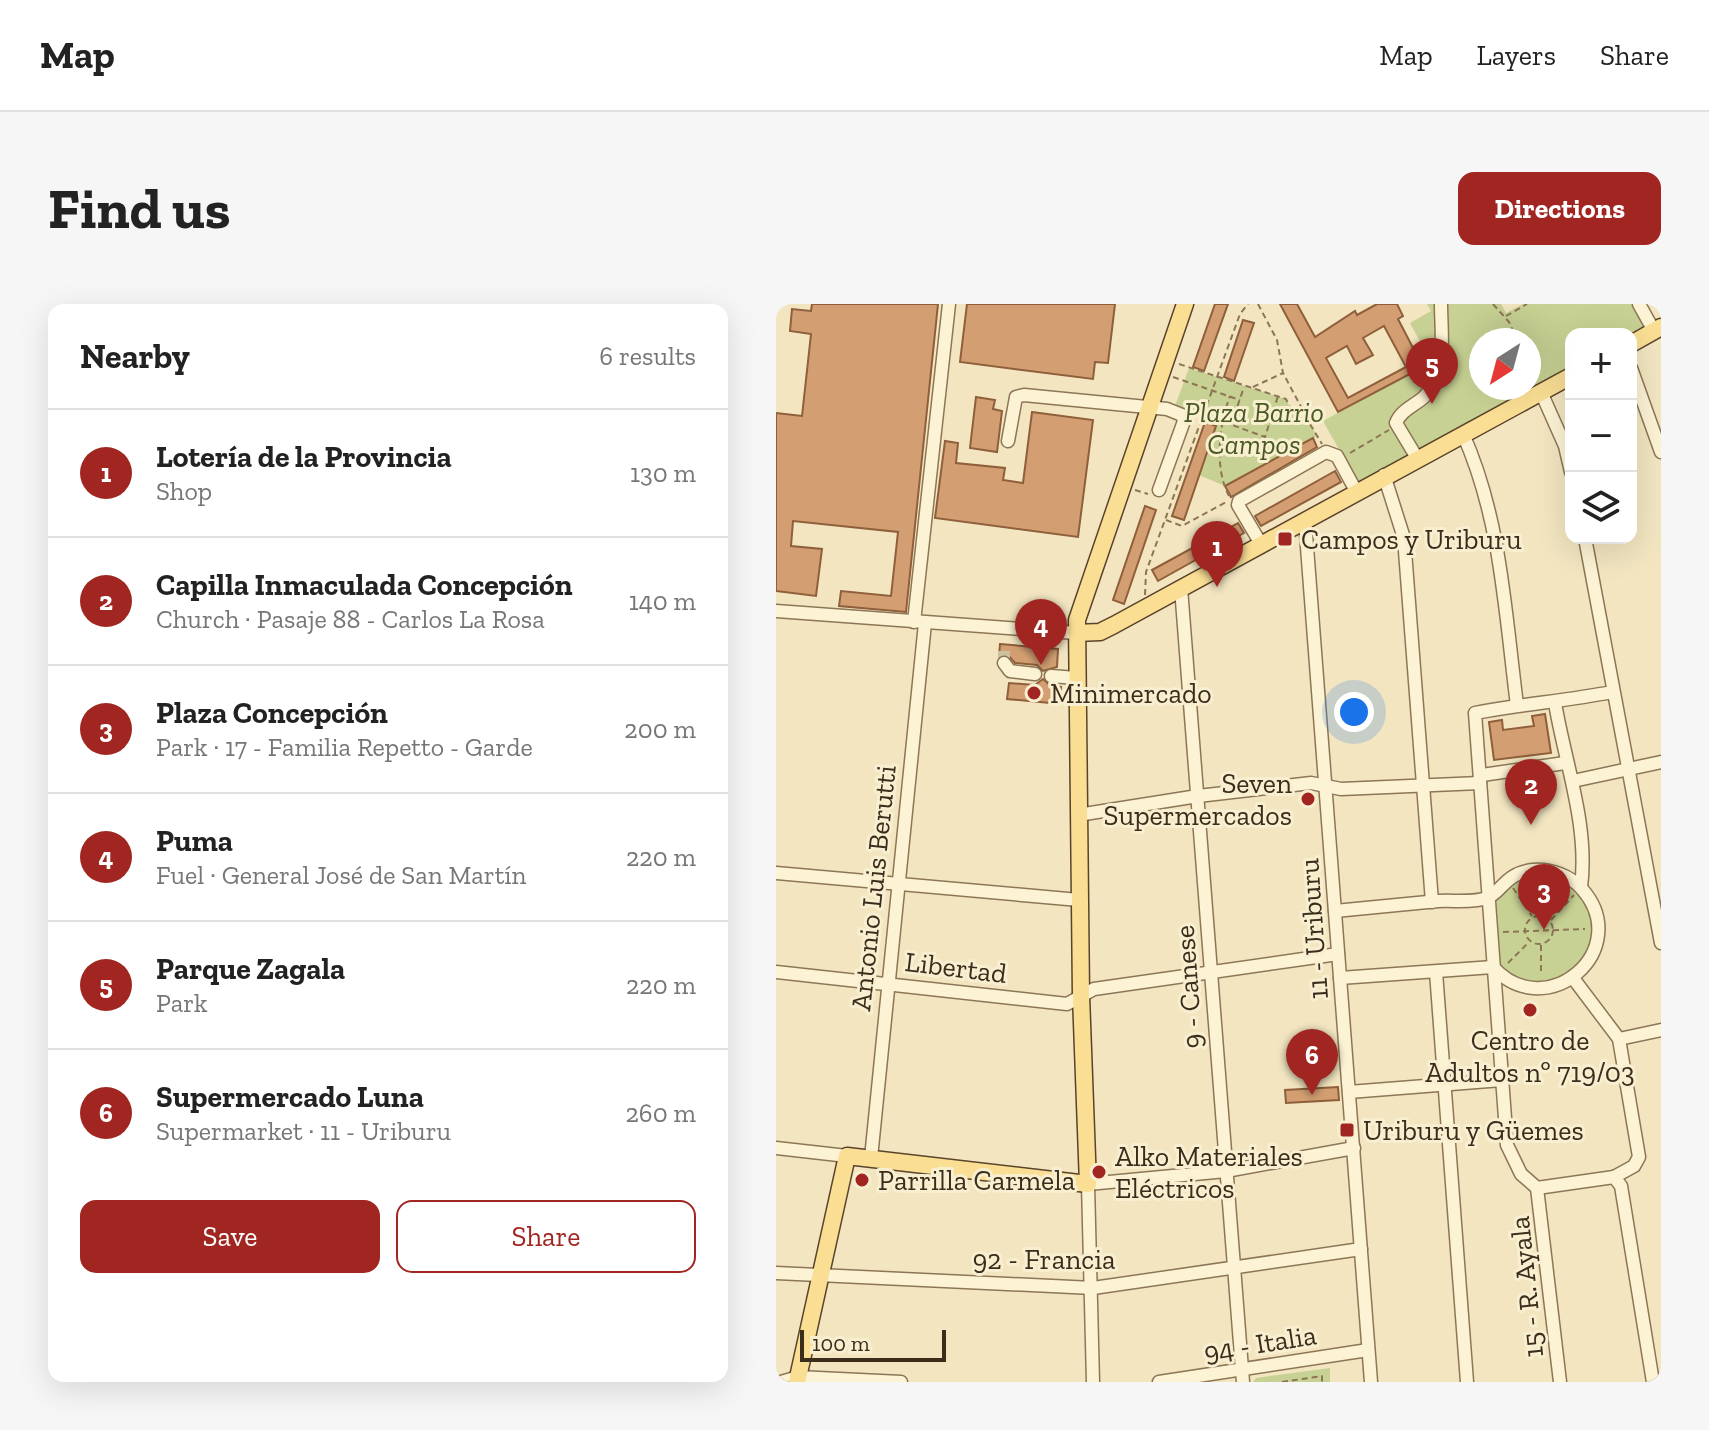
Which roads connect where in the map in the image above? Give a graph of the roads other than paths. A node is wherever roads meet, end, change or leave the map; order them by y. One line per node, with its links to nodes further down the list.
1 (949, 304): 25 (street, Antonio Luis Berutti)
2 (1185, 304): 11 (main road)
3 (1441, 304): 16 (street)
4 (1639, 304): 5 (street)
5 (1657, 329): 6 (main road)
6 (1637, 341)
7 (1565, 379): 9 (main road)
8 (1637, 385): 15 (street)
9 (1541, 392): 14 (street)
10 (1526, 400): 12 (main road)
11 (1149, 407): 13 (street); 18 (street); 27 (main road)
12 (1463, 434): 16 (main road); 35 (street)
13 (1008, 441)
14 (1565, 446)
15 (1661, 452)
16 (1417, 458): 17 (main road)
17 (1384, 475): 19 (main road); 42 (street)
18 (1159, 490)
19 (1356, 491): 20 (main road); 21 (street)
20 (1305, 521): 21 (main road); 41 (street, 11 - Uriburu)
21 (1261, 544): 23 (main road)
22 (1586, 544): 33 (street)
23 (1181, 588): 27 (main road); 43 (street, 9 - Canese)
24 (776, 611): 25 (street)
25 (920, 623): 26 (street); 46 (street, Antonio Luis Berutti)
26 (1004, 629): 27 (street); 28 (street)
27 (1076, 633): 32 (main road)
28 (1004, 645)
29 (1004, 663): 30 (street)
30 (1035, 674)
31 (1051, 676): 32 (street)
32 (1076, 678): 44 (main road)
33 (1612, 692): 34 (street); 38 (street)
34 (1555, 703): 35 (street); 37 (street)
35 (1517, 705): 39 (street)
36 (1661, 762): 38 (street)
37 (1565, 763): 39 (street); 40 (street)
38 (1626, 770): 40 (street); 52 (street)
39 (1481, 779): 42 (street); 48 (street)
40 (1573, 781): 47 (street)
41 (1327, 786): 42 (street); 43 (street); 51 (street, 11 - Uriburu)
42 (1423, 788): 50 (street)
43 (1198, 796): 44 (street); 57 (street, 9 - Canese)
44 (1078, 815): 49 (main road)
45 (776, 873): 46 (street)
46 (898, 884): 49 (street); 60 (street, Antonio Luis Berutti)
47 (1581, 887): 48 (street); 59 (street)
48 (1489, 898): 50 (street); 54 (street)
49 (1079, 900): 61 (main road)
50 (1432, 902): 51 (street)
51 (1335, 911): 53 (street, 11 - Uriburu)
52 (1661, 943)
53 (1338, 954): 57 (street, Libertad); 58 (street, 11 - Uriburu)
54 (1496, 970): 56 (street); 59 (street); 64 (street)
55 (776, 972): 60 (street, Libertad)
56 (1436, 972): 58 (street); 65 (street)
57 (1211, 974): 61 (street, Libertad); 71 (street, 9 - Canese)
58 (1340, 978): 66 (street, 11 - Uriburu)
59 (1573, 978): 63 (street)
60 (887, 983): 61 (street, Libertad); 70 (street, Antonio Luis Berutti)
61 (1081, 996): 73 (main road)
62 (1661, 1030): 63 (street)
63 (1619, 1039): 72 (street)
64 (1502, 1080): 65 (street); 74 (street)
65 (1443, 1083): 66 (street); 87 (street)
66 (1349, 1092): 68 (street, 11 - Uriburu)
67 (776, 1148): 69 (street)
68 (1354, 1148): 71 (street); 75 (street, 11 - Uriburu)
69 (847, 1156): 70 (main road); 78 (main road)
70 (871, 1158): 73 (main road)
71 (1226, 1171): 73 (street); 76 (street, 9 - Canese)
72 (1614, 1177): 74 (street); 89 (street)
73 (1088, 1184): 79 (street)
74 (1537, 1188): 88 (street, 15 - R. Ayala)
75 (1361, 1249): 76 (street, 92 - Francia); 80 (street, 11 - Uriburu)
76 (1235, 1269): 79 (street, 92 - Francia); 81 (street, 9 - Canese)
77 (776, 1273): 78 (street, 92 - Francia)
78 (820, 1277): 79 (street, 92 - Francia); 82 (main road)
79 (1093, 1288): 84 (street)
80 (1368, 1350): 81 (street, 94 - Italia); 86 (street, 11 - Uriburu)
81 (1243, 1376): 85 (street, 94 - Italia)
82 (792, 1380): 83 (street)
83 (901, 1382)
84 (1093, 1382)
85 (1159, 1382)
86 (1371, 1382)
87 (1467, 1382)
88 (1560, 1382)
89 (1653, 1382)

